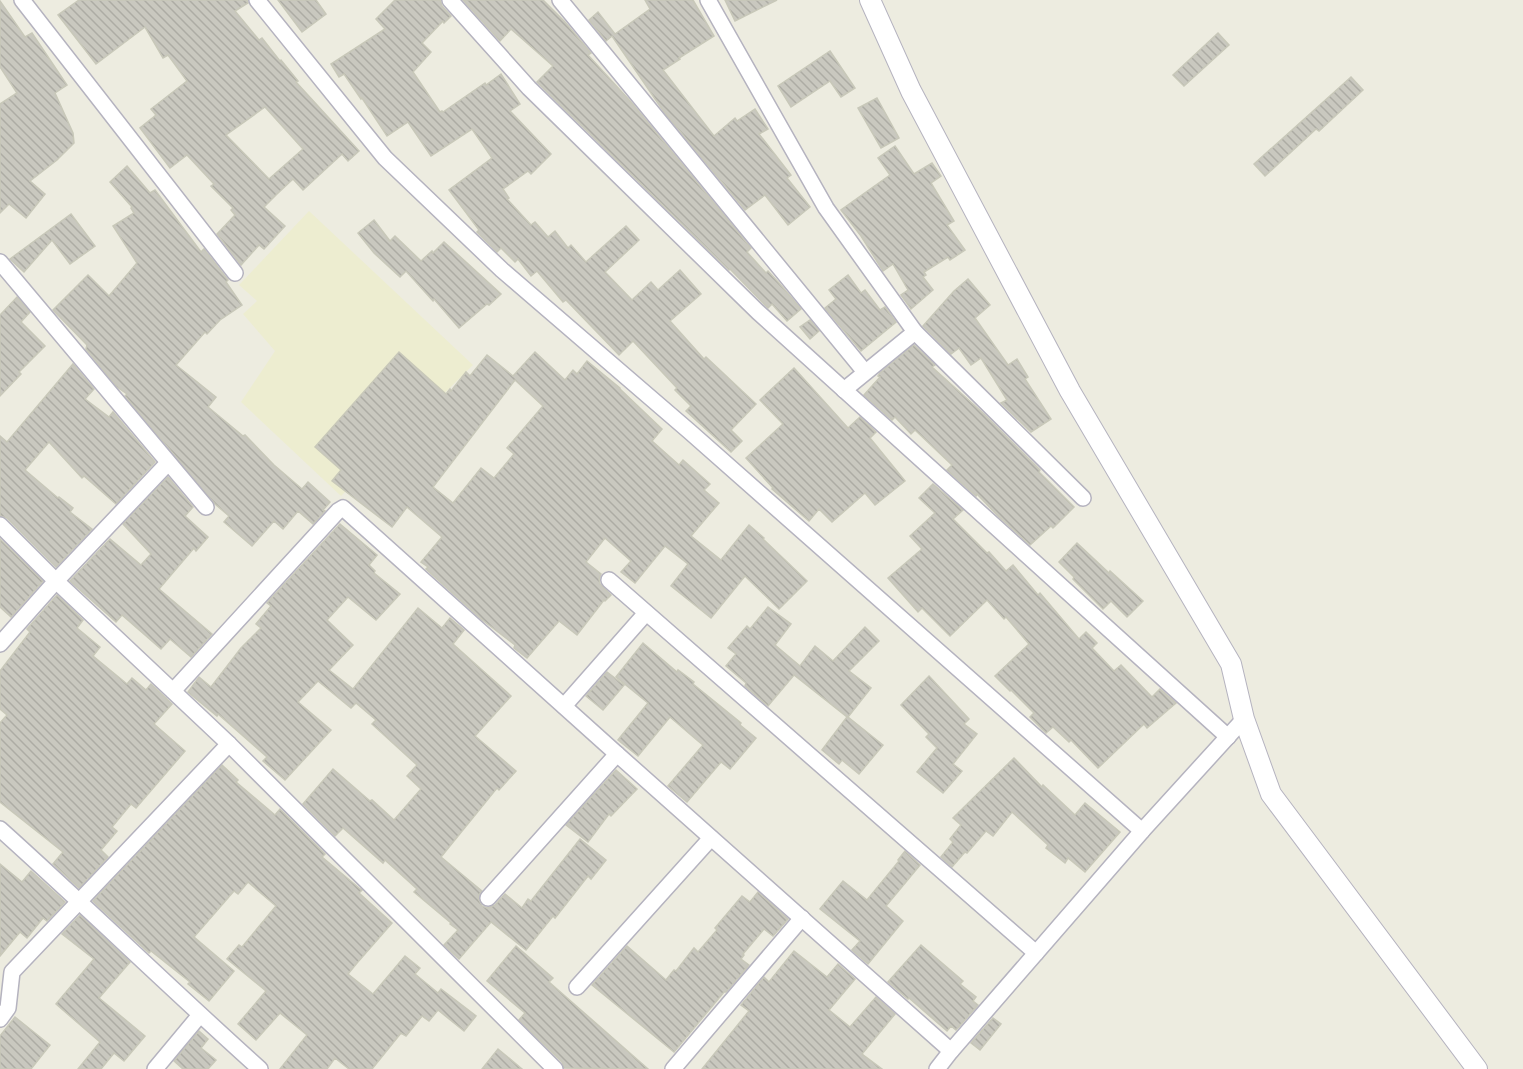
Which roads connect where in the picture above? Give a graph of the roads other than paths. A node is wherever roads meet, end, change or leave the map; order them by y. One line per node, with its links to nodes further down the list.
1 (22, 0): 8 (street)
2 (257, 0): 27 (street)
3 (450, 0): 11 (street)
4 (560, 0): 10 (street)
5 (708, 0): 9 (street)
6 (870, 0): 22 (street)
7 (0, 262): 12 (street)
8 (235, 273)
9 (915, 332): 10 (street); 13 (street)
10 (865, 372): 11 (street)
11 (844, 390): 23 (street)
12 (168, 463): 14 (street); 17 (street)
13 (1083, 498)
14 (206, 507)
15 (0, 525): 17 (street)
16 (609, 580): 18 (street)
17 (57, 581): 19 (street); 20 (street)
18 (646, 613): 21 (street); 32 (street)
19 (0, 644)
20 (173, 691): 21 (street); 24 (street)
21 (564, 706): 25 (street)
22 (1244, 718): 23 (street); 42 (street)
23 (1228, 736): 27 (street)
24 (229, 744): 30 (street); 39 (street)
25 (617, 754): 28 (street); 29 (street)
26 (0, 829): 30 (street)
27 (1142, 831): 32 (street)
28 (711, 838): 31 (street); 33 (street)
29 (488, 898)
30 (80, 901): 34 (street); 35 (street)
31 (802, 918): 36 (street); 40 (street)
32 (1036, 953): 36 (street)
33 (577, 987)
34 (200, 1015): 37 (street); 38 (street)
35 (0, 1019)
36 (951, 1051): 41 (street)
37 (155, 1069)
38 (260, 1069)
39 (555, 1069)
40 (673, 1069)
41 (937, 1069)
42 (1477, 1069)

